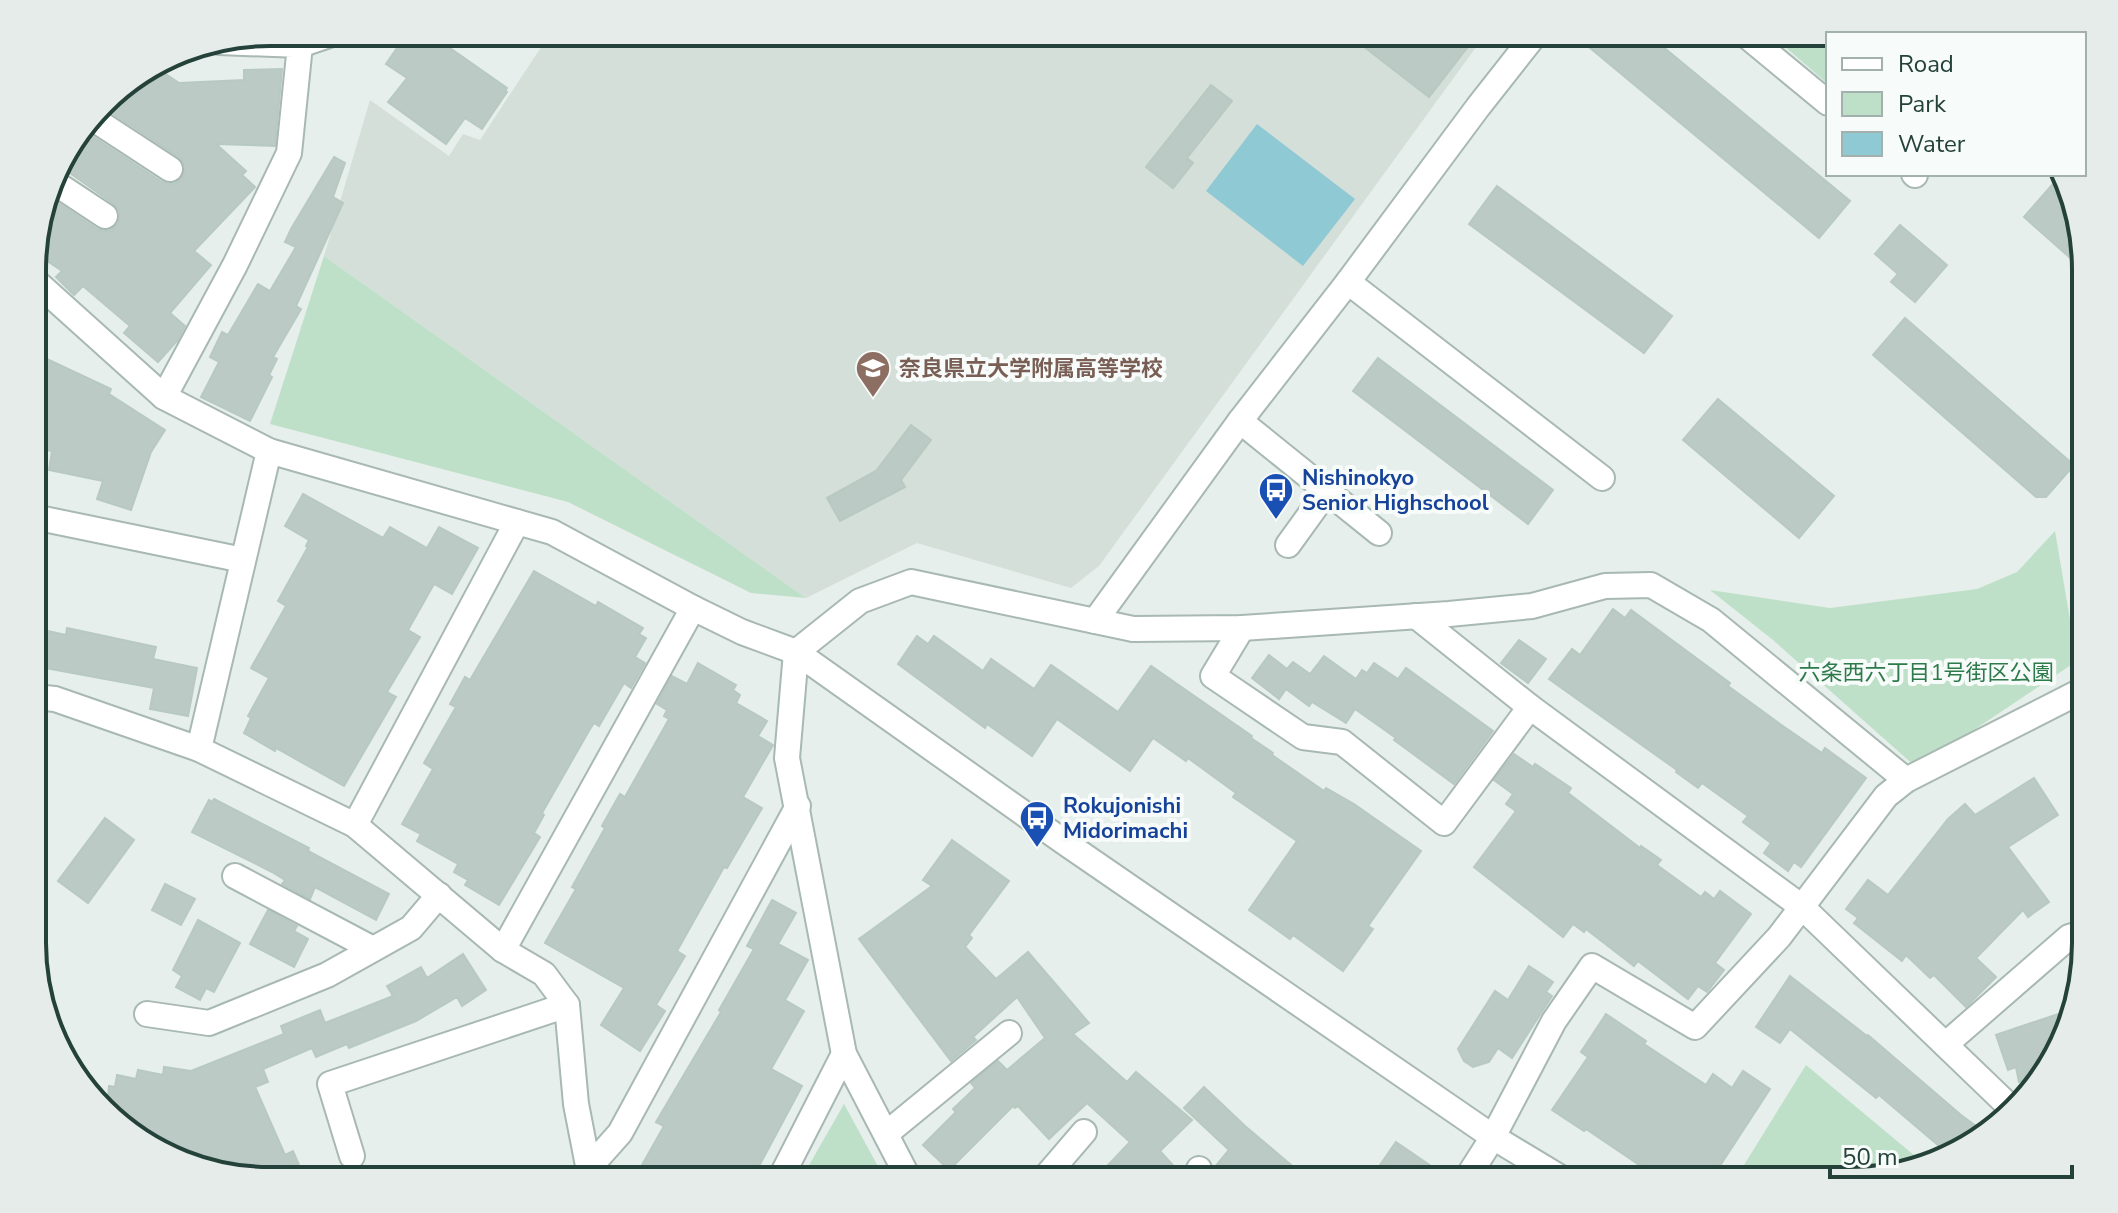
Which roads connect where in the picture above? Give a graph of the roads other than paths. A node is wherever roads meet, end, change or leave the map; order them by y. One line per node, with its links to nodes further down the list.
1 (297, 46): 11 (street)
2 (1526, 46): 9 (street)
3 (1759, 46): 4 (street)
4 (1826, 101)
5 (101, 124): 6 (street)
6 (170, 169)
7 (62, 187): 8 (street)
8 (105, 216)
9 (1348, 282): 12 (street); 14 (street)
10 (46, 291): 11 (street)
11 (164, 397): 13 (street)
12 (1240, 421): 15 (street); 23 (street)
13 (269, 451): 17 (street); 20 (street)
14 (1602, 478)
15 (1327, 491): 18 (street); 19 (street)
16 (46, 519): 20 (street)
17 (517, 522): 21 (street); 32 (street)
18 (1379, 533)
19 (1288, 545)
20 (243, 560): 29 (street)
21 (693, 608): 25 (street); 38 (street)
22 (1416, 616): 24 (street); 28 (street); 30 (street)
23 (1095, 621): 24 (street); 25 (street)
24 (1242, 628): 28 (street)
25 (796, 652): 31 (street); 47 (street)
26 (2072, 696): 30 (street)
27 (46, 698): 29 (street)
28 (1530, 707): 35 (street)
29 (199, 749): 32 (street)
30 (1906, 780): 35 (street)
31 (798, 806): 43 (street); 50 (street)
32 (355, 825): 34 (street)
33 (235, 876): 37 (street)
34 (439, 895): 37 (street); 38 (street)
35 (1802, 907): 42 (street); 47 (street)
36 (2072, 936): 42 (street)
37 (373, 949): 40 (street)
38 (503, 950): 39 (street)
39 (567, 1005): 48 (street); 49 (street)
40 (147, 1014)
41 (1009, 1033): 46 (street)
42 (1946, 1044): 44 (street)
43 (844, 1054): 46 (street); 51 (street)
44 (2005, 1102)
45 (1084, 1132): 53 (street)
46 (887, 1133): 52 (street)
47 (1493, 1137): 54 (street); 55 (street)
48 (352, 1156)
49 (588, 1167)
50 (596, 1167)
51 (786, 1167)
52 (903, 1167)
53 (1054, 1167)
54 (1474, 1167)
55 (1543, 1167)

